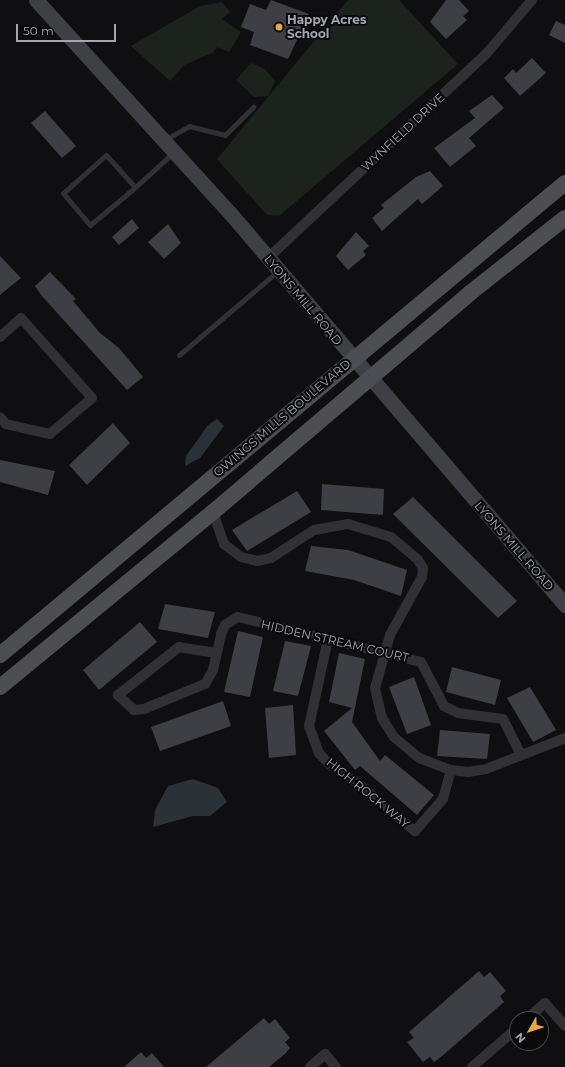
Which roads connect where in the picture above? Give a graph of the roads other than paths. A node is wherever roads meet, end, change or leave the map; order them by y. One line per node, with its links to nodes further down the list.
1 (36, 0): 4 (main road, LYONS MILL ROAD)
2 (532, 0): 9 (street, WYNFIELD DRIVE)
3 (253, 108): 4 (lane)
4 (163, 140): 5 (main road, LYONS MILL ROAD)
5 (174, 152): 7 (lane); 9 (main road, LYONS MILL ROAD)
6 (565, 183): 13 (main road, OWINGS MILLS BOULEVARD)
7 (135, 187): 7 (lane)
8 (565, 218): 14 (main road)
9 (268, 258): 10 (main road, LYONS MILL ROAD)
10 (279, 271): 12 (lane); 13 (main road, LYONS MILL ROAD)
11 (0, 337): 15 (street)
12 (178, 355)
13 (353, 359): 14 (main road, LYONS MILL ROAD); 21 (main road, OWINGS MILLS BOULEVARD)
14 (370, 381): 16 (main road); 17 (main road, LYONS MILL ROAD)
15 (0, 417)
16 (214, 512): 19 (street); 22 (main road)
17 (565, 605)
18 (328, 639): 19 (street, HIDDEN STREAM COURT); 20 (street, HIDDEN STREAM COURT); 25 (street, HIGH ROCK WAY)
19 (384, 652): 24 (street, HIDDEN STREAM COURT); 25 (street)
20 (216, 653): 20 (street, HIDDEN STREAM COURT)
21 (0, 655)
22 (0, 687)
23 (565, 738): 24 (street)
24 (520, 755): 25 (street)
25 (451, 770)
26 (536, 1011): 27 (street)
27 (565, 1026)
28 (509, 1035): 31 (street)
29 (310, 1067): 30 (street)
30 (336, 1067)
31 (472, 1067)

